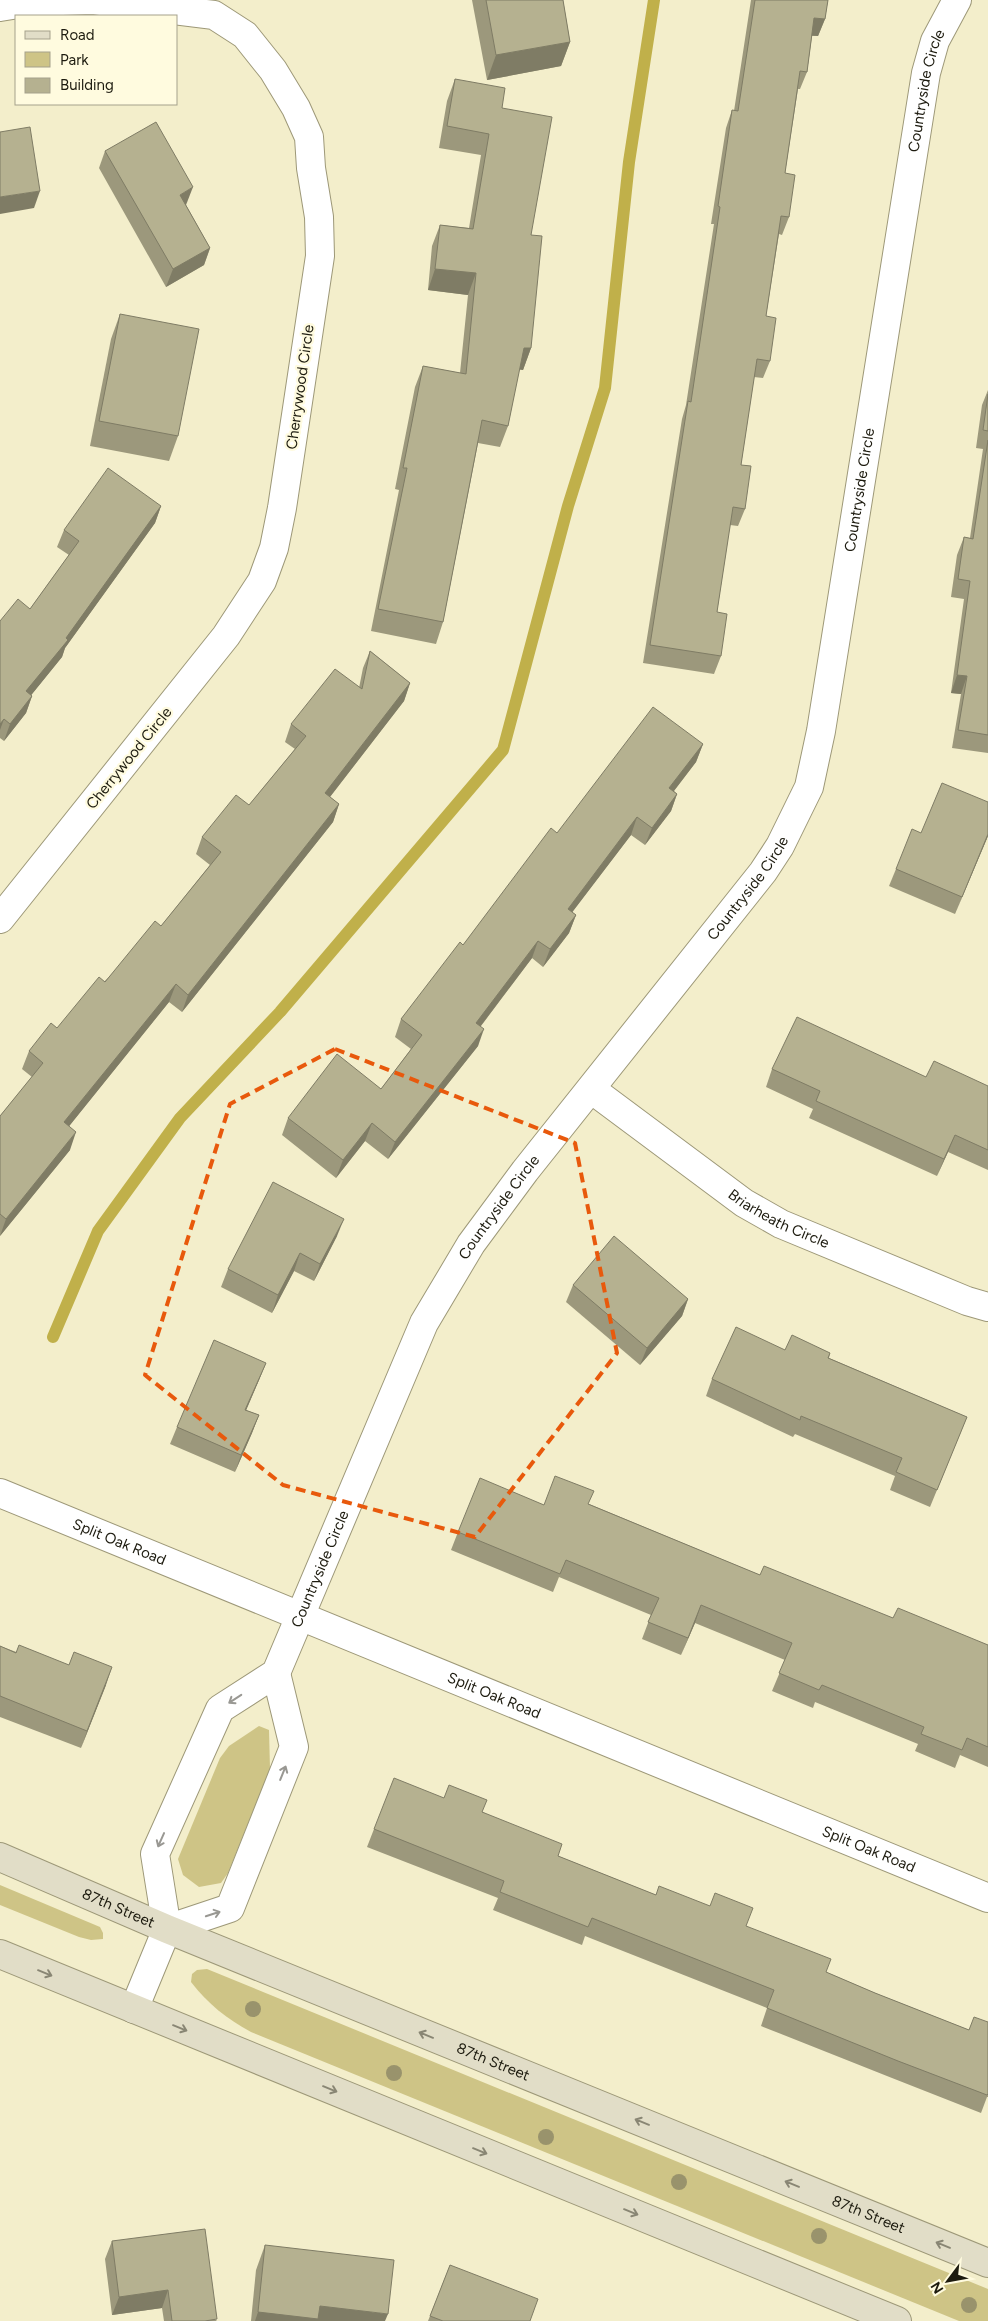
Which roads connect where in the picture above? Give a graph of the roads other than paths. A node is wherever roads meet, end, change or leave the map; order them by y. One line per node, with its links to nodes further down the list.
1 (957, 0): 4 (street, Countryside Circle)
2 (0, 7): 3 (street, Cherrywood Circle)
3 (0, 919)
4 (591, 1088): 5 (street, Briarheath Circle); 7 (street, Countryside Circle)
5 (988, 1307)
6 (0, 1493): 7 (street, Split Oak Road)
7 (300, 1616): 8 (street, Countryside Circle); 10 (street, Split Oak Road)
8 (276, 1673): 11 (street, one-way to 11); 11 (street, one-way to 8)
9 (0, 1857): 11 (street, 87th Street)
10 (988, 1898)
11 (167, 1929): 13 (street); 14 (street, 87th Street, one-way to 11)
12 (0, 1954): 13 (street, one-way to 13)
13 (134, 2009): 15 (street, one-way to 15)
14 (988, 2263)
15 (897, 2321)

